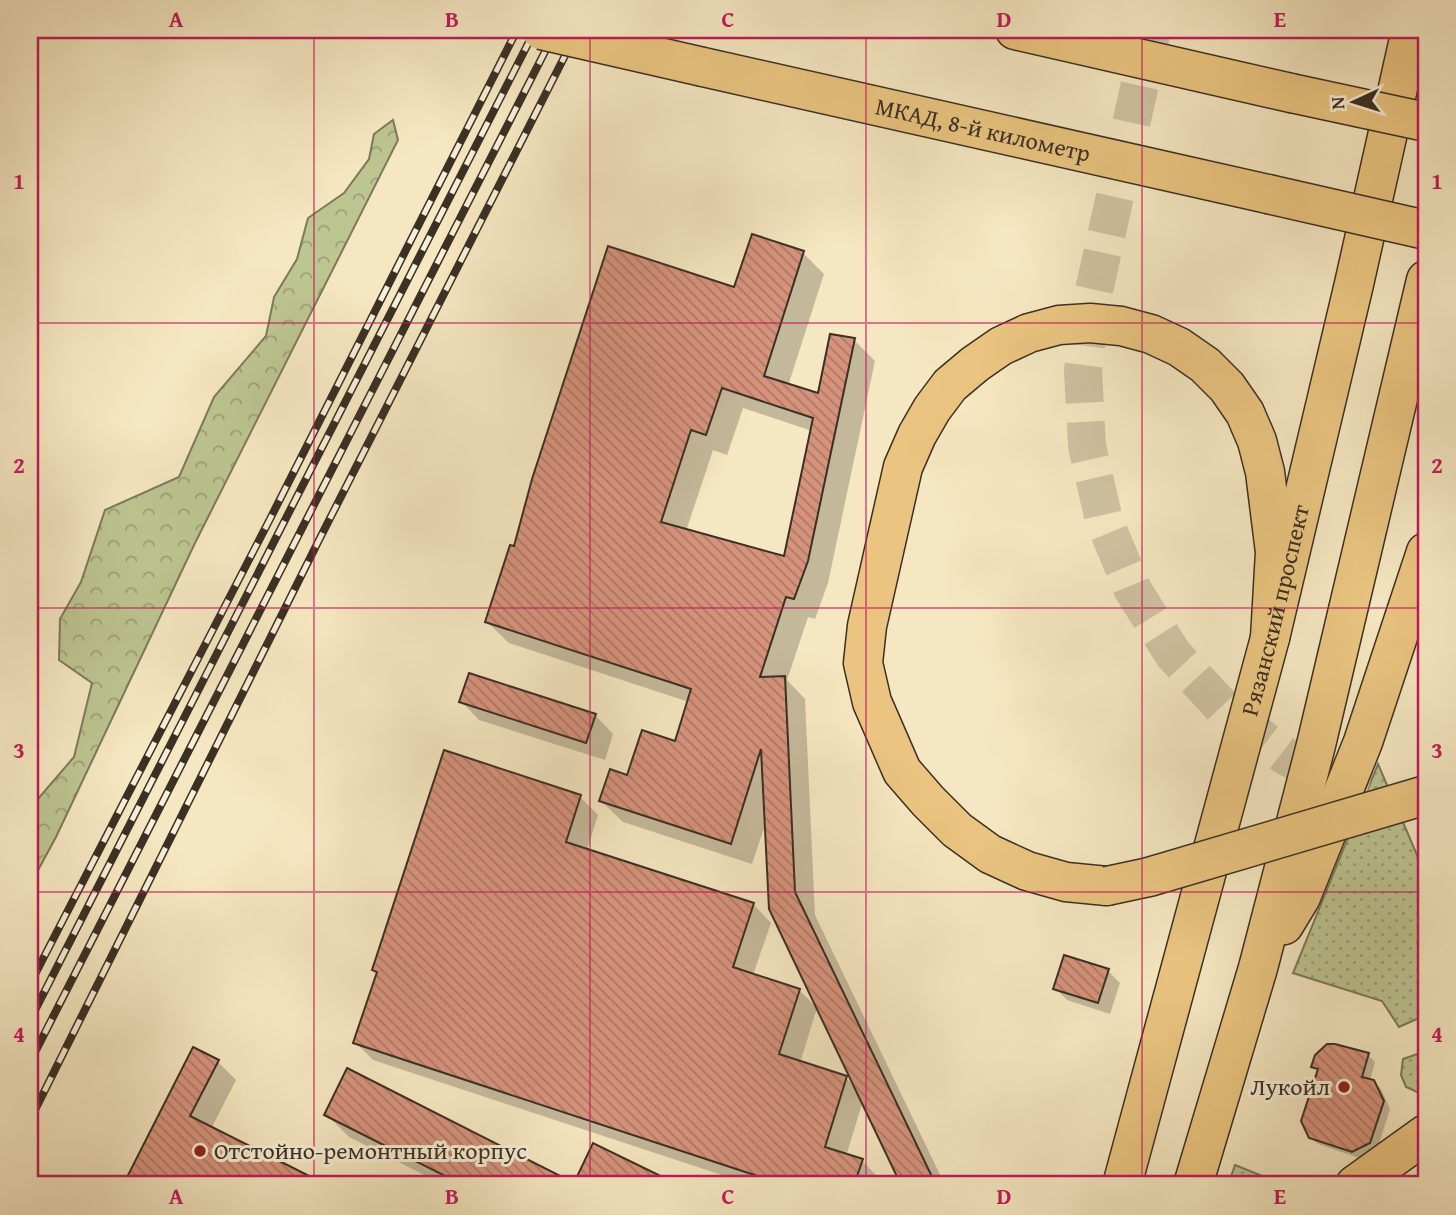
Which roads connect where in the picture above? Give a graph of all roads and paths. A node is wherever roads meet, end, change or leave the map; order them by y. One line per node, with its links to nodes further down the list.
1 (541, 30): 5 (main road, МКАД, 8-й километр, bridge)
2 (1015, 30): 4 (main road, bridge)
3 (1411, 30): 8 (main road, Рязанский проспект)
4 (1426, 122)
5 (1426, 230)
6 (1426, 280): 10 (main road)
7 (1426, 552): 10 (main road)
8 (1270, 638): 9 (main road, bridge); 12 (main road, Рязанский проспект)
9 (1426, 795)
10 (1258, 968): 13 (main road)
11 (1426, 1134): 14 (main road)
12 (1122, 1185)
13 (1193, 1185)
14 (1356, 1185)

